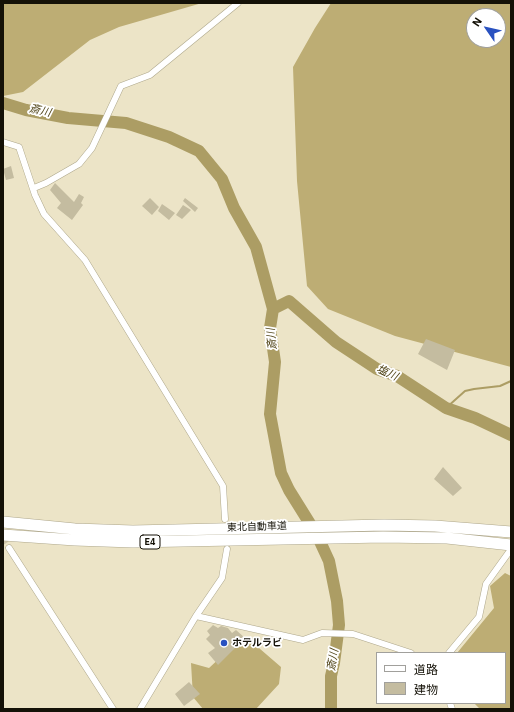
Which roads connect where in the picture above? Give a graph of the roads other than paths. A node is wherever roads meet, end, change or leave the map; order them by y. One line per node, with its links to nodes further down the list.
1 (238, 3): 3 (street)
2 (3, 142): 3 (street)
3 (34, 188): 4 (street)
4 (225, 519)
5 (3, 522): 6 (highway, 東北自動車道 / E4)
6 (511, 532)
7 (3, 535): 10 (highway, 東北自動車道 / E4)
8 (9, 548): 14 (street)
9 (227, 549): 11 (street)
10 (510, 553): 13 (street)
11 (196, 616): 12 (street); 15 (street)
12 (408, 652)
13 (450, 652)
14 (113, 709)
15 (140, 709)

